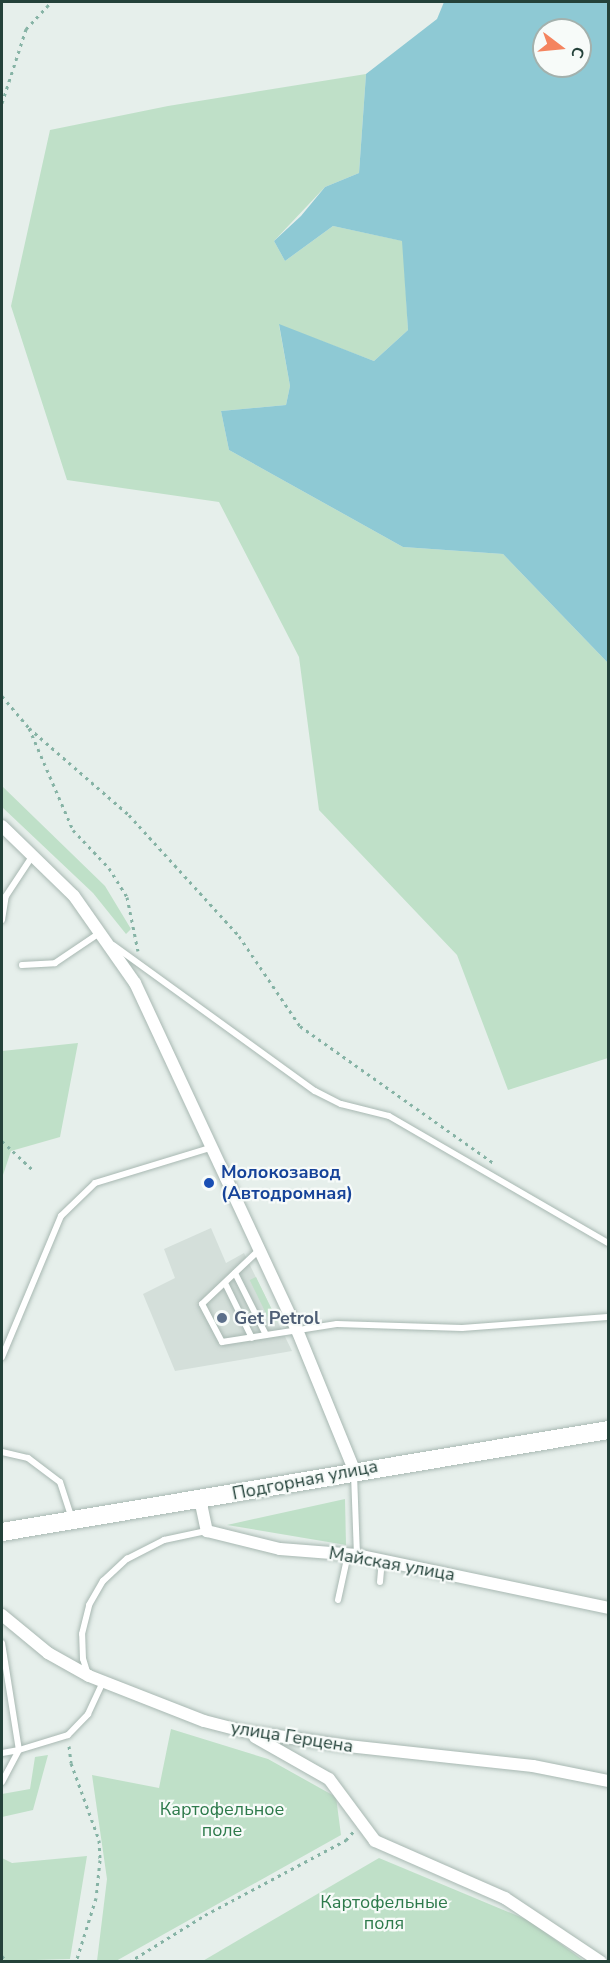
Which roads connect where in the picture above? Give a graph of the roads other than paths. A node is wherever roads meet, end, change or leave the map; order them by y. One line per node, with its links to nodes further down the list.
1 (2, 826): 2 (street)
2 (33, 855): 3 (lane); 4 (street)
3 (2, 920)
4 (101, 932): 5 (street); 6 (lane)
5 (110, 943): 7 (street); 8 (lane)
6 (22, 965)
7 (210, 1148): 9 (street); 16 (lane)
8 (609, 1243)
9 (258, 1251): 10 (lane); 13 (street)
10 (235, 1273): 11 (lane); 14 (lane)
11 (225, 1283): 15 (lane); 15 (lane)
12 (609, 1317): 13 (lane)
13 (297, 1330): 14 (lane); 19 (street)
14 (266, 1335): 15 (lane)
15 (252, 1338)
16 (2, 1357)
17 (609, 1430): 19 (street, Подгорная улица)
18 (2, 1452): 21 (lane)
19 (354, 1470): 20 (street, Подгорная улица); 24 (lane)
20 (200, 1499): 21 (street, Подгорная улица); 22 (street)
21 (73, 1521): 23 (street, Подгорная улица)
22 (207, 1531): 24 (street, Майская улица); 31 (lane)
23 (2, 1532)
24 (352, 1554): 25 (street, Майская улица); 27 (lane)
25 (382, 1560): 26 (lane); 28 (street, Майская улица)
26 (380, 1582)
27 (338, 1600)
28 (609, 1608)
29 (2, 1615): 31 (street, улица Герцена)
30 (2, 1643): 34 (lane)
31 (89, 1676): 32 (street, улица Герцена)
32 (103, 1681): 33 (street, улица Герцена); 34 (lane)
33 (243, 1731): 36 (street, улица Герцена); 38 (street)
34 (19, 1750): 35 (lane); 37 (lane)
35 (2, 1753)
36 (609, 1781)
37 (2, 1782)
38 (601, 1962)

